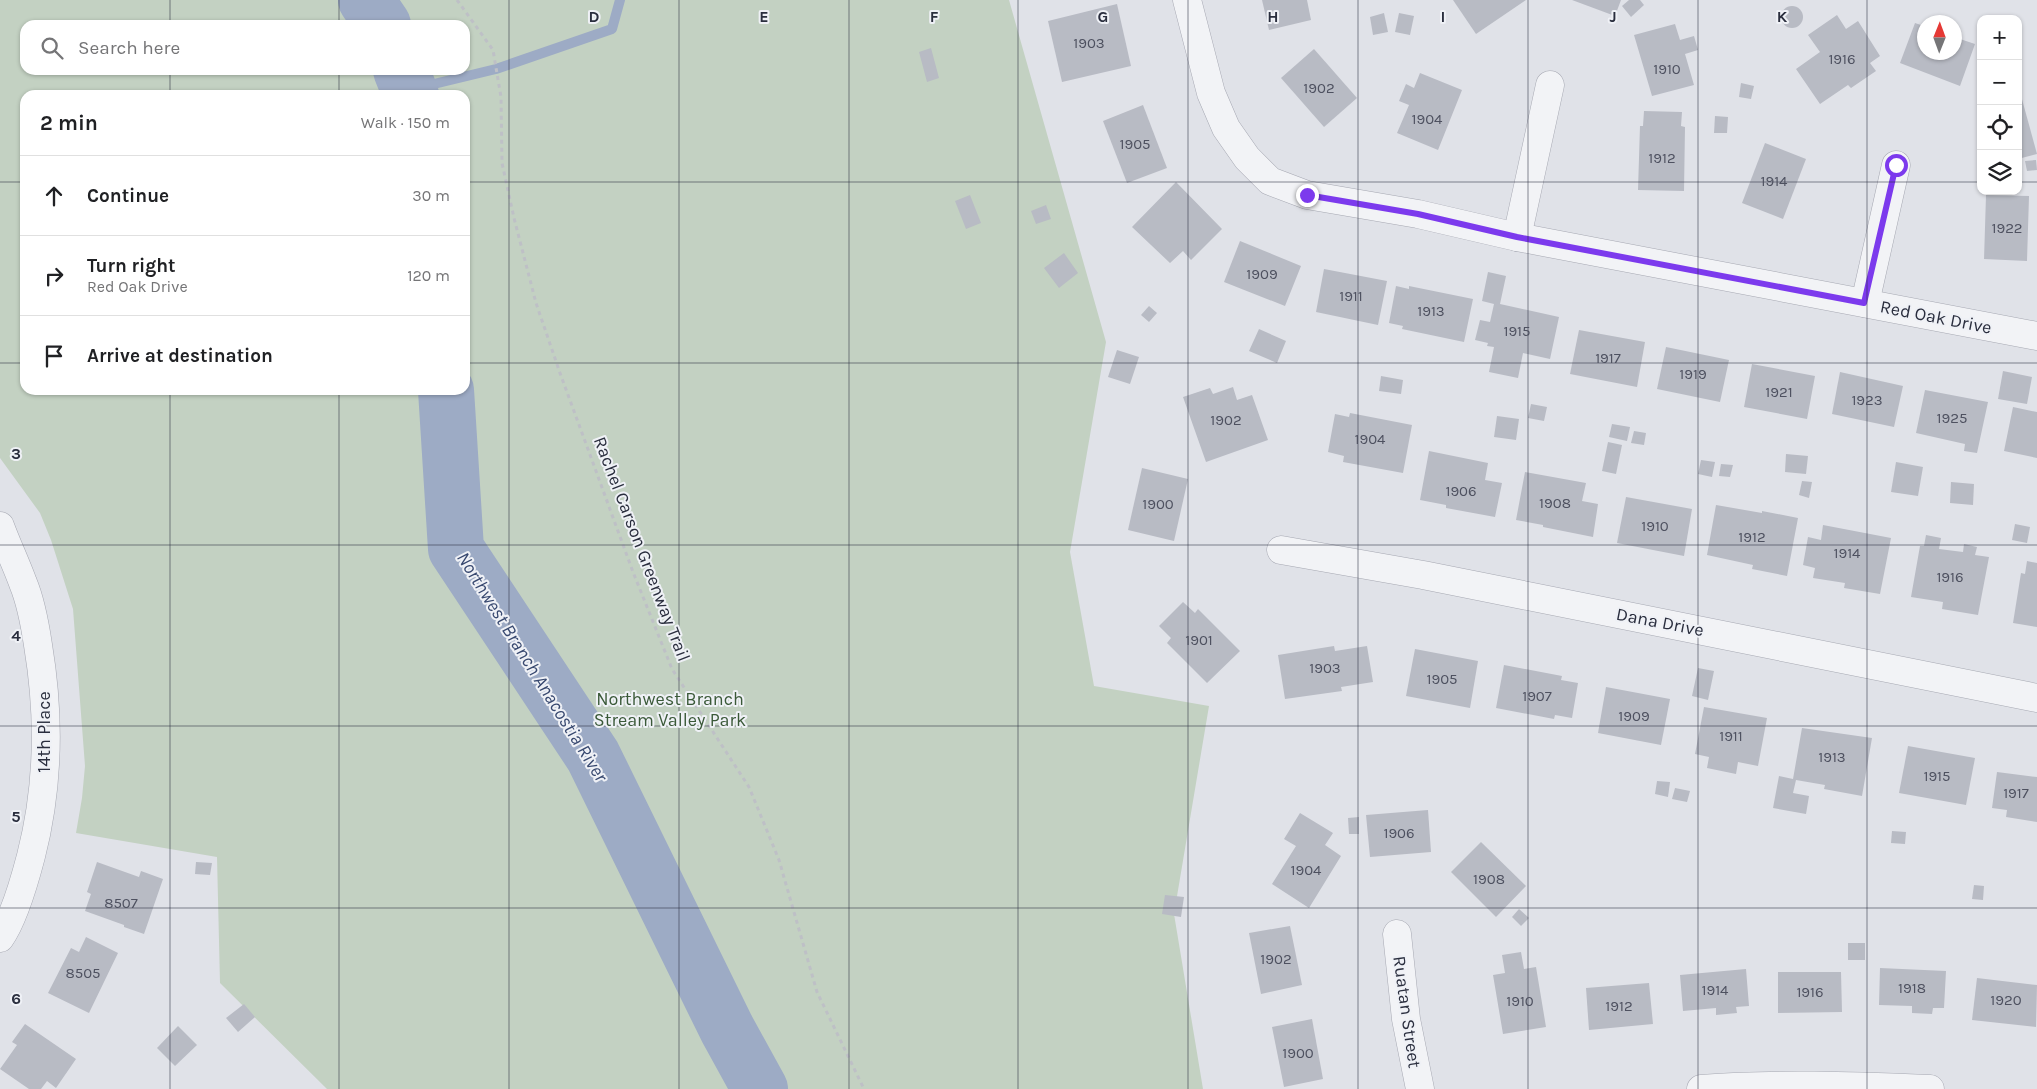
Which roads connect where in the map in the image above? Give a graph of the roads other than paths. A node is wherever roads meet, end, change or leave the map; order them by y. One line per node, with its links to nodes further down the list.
1 (1187, 0): 4 (street, Red Oak Drive)
2 (1550, 85): 4 (street)
3 (1896, 165): 5 (street)
4 (1517, 237): 5 (street, Red Oak Drive)
5 (1864, 303): 6 (street, Red Oak Drive)
6 (2037, 336)
7 (0, 526): 11 (street, 14th Place)
8 (1282, 550): 9 (street, Dana Drive)
9 (2037, 698)
10 (1397, 934): 12 (street, Ruatan Street)
11 (0, 938)
12 (1420, 1089)
13 (1701, 1089): 14 (street)
14 (1930, 1089)

